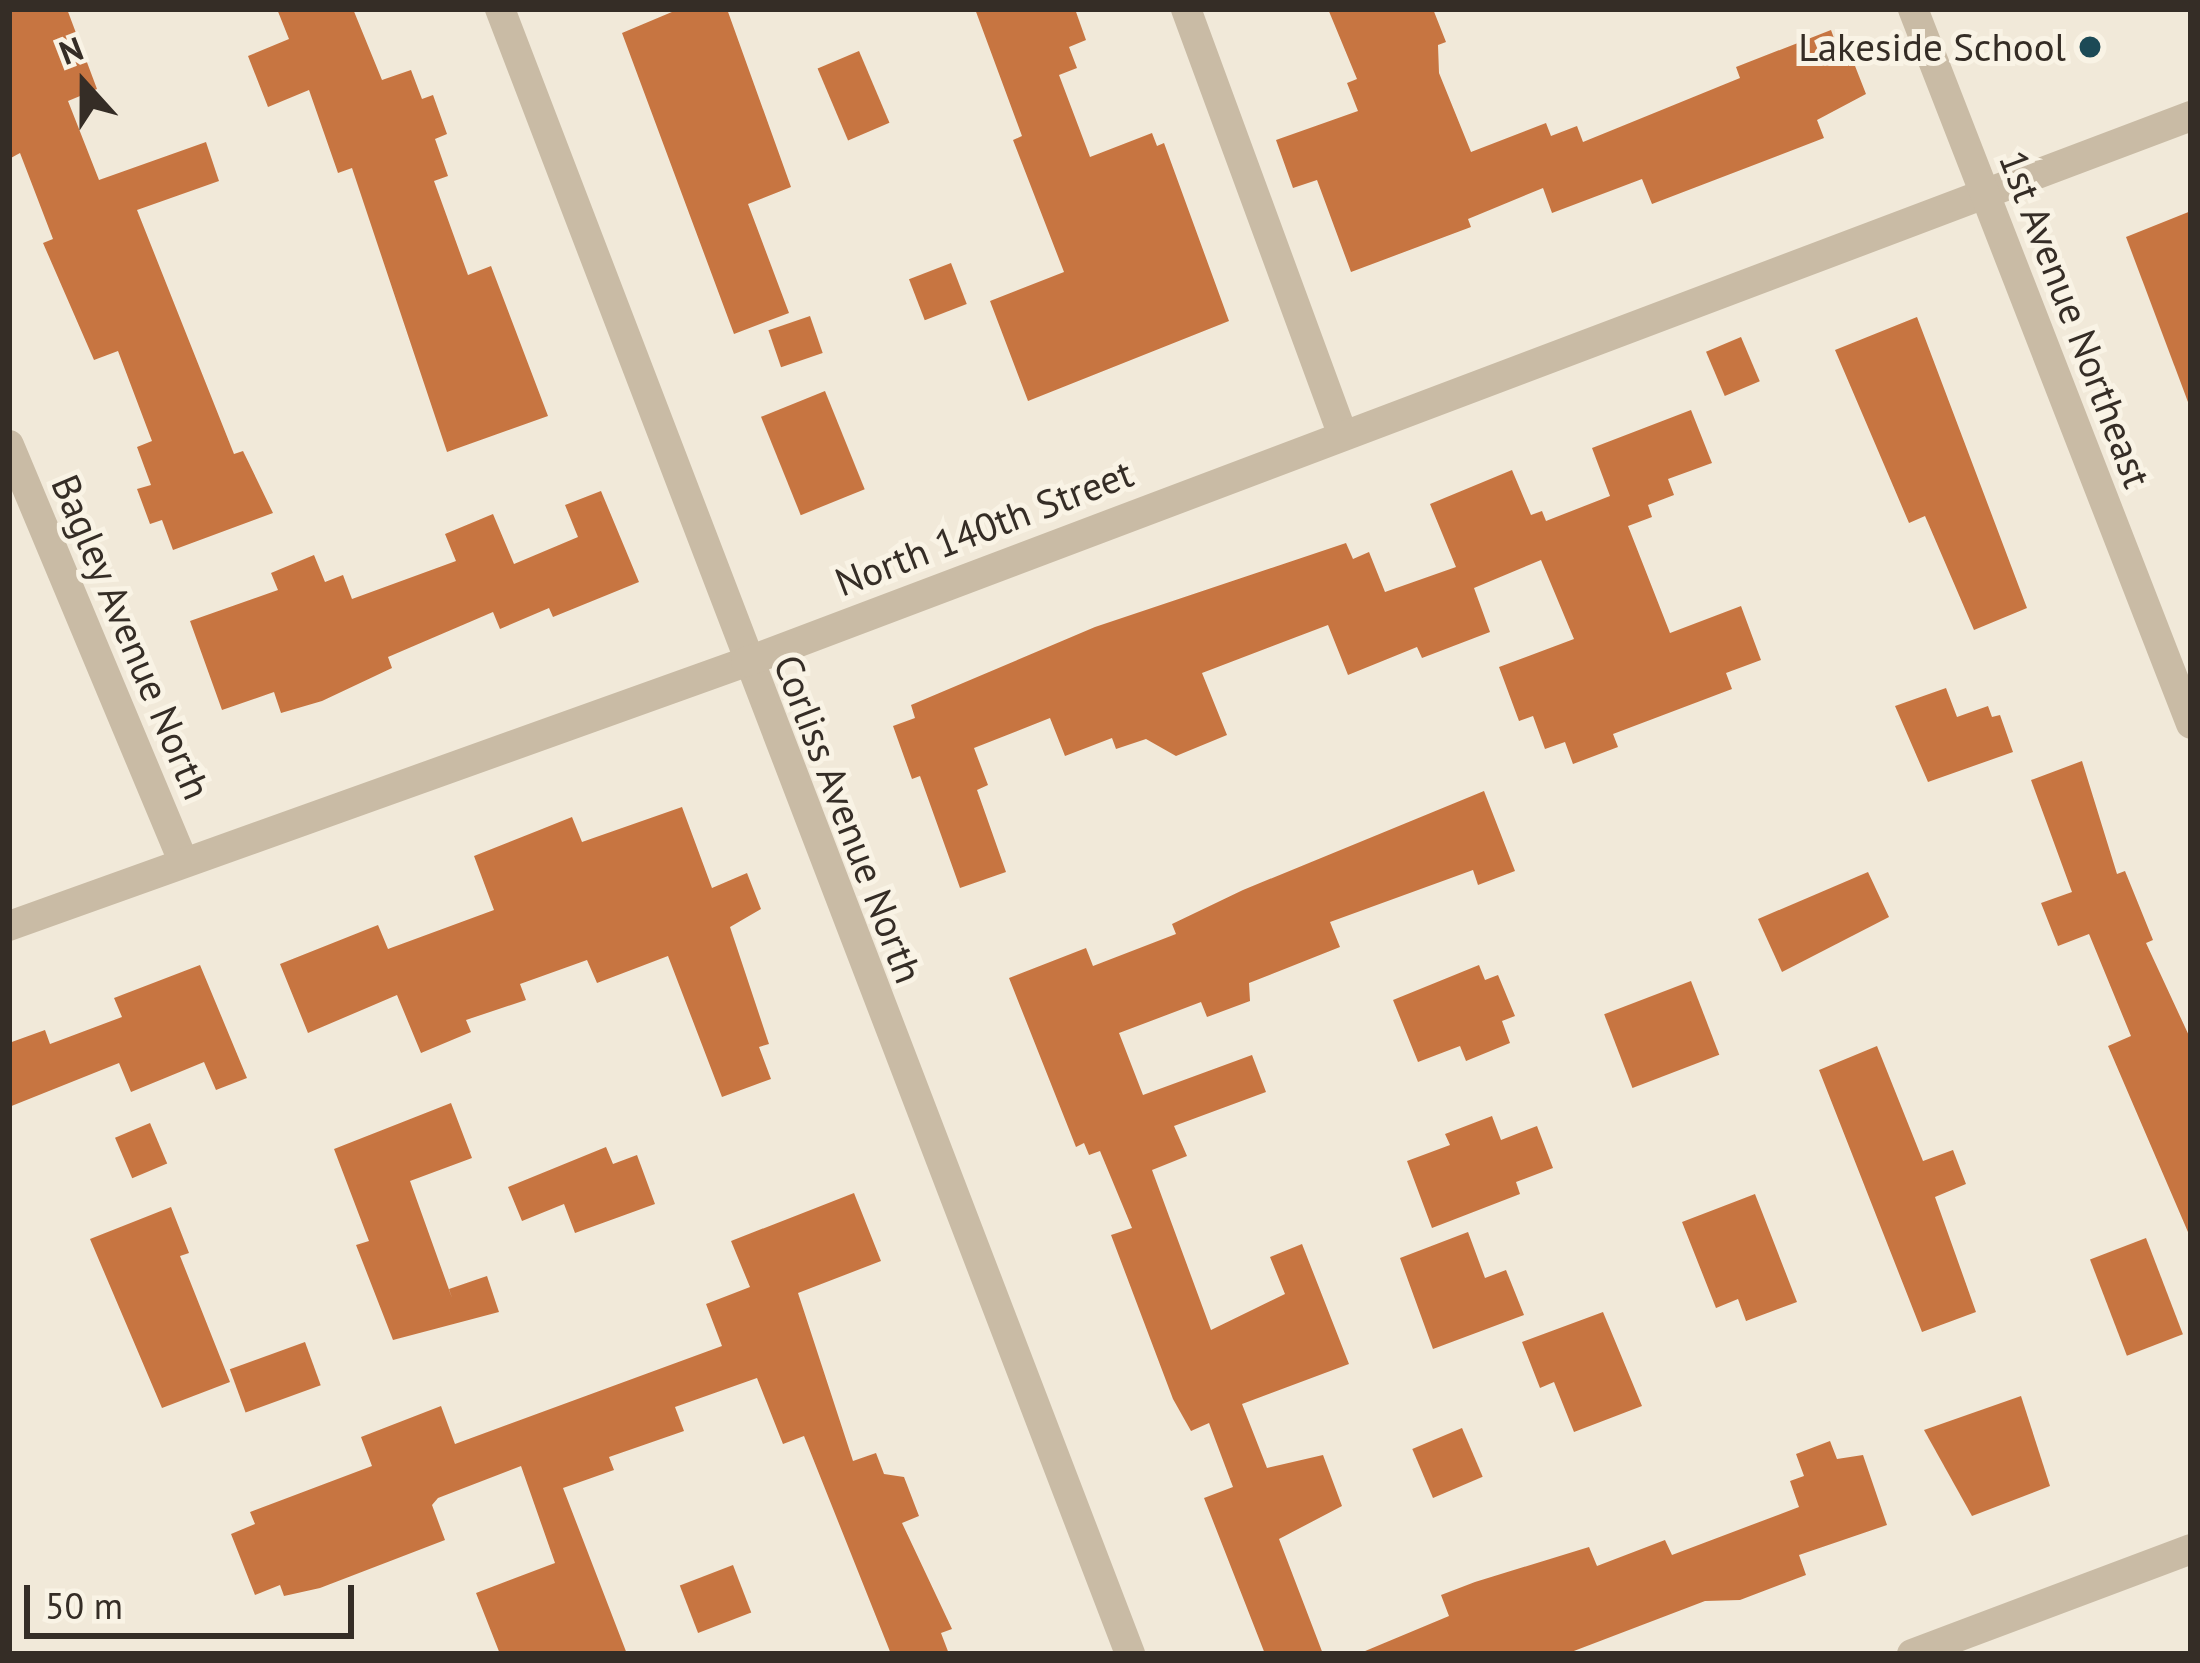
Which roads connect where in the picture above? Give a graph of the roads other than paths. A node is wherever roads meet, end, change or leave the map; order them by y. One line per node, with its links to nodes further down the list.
1 (500, 9): 8 (street, Corliss Avenue North)
2 (1186, 9): 6 (street)
3 (1913, 9): 5 (street, 1st Avenue Northeast)
4 (2191, 116): 5 (street, North 140th Street)
5 (1985, 196): 6 (street, North 140th Street); 9 (street, 1st Avenue Northeast)
6 (1341, 431): 8 (street, North 140th Street)
7 (9, 445): 10 (street, Bagley Avenue North)
8 (746, 662): 10 (street, North 140th Street); 13 (street, Corliss Avenue North)
9 (2191, 724)
10 (182, 860): 11 (street, North 140th Street)
11 (9, 926)
12 (2191, 1549): 14 (street)
13 (1130, 1654)
14 (1912, 1654)

